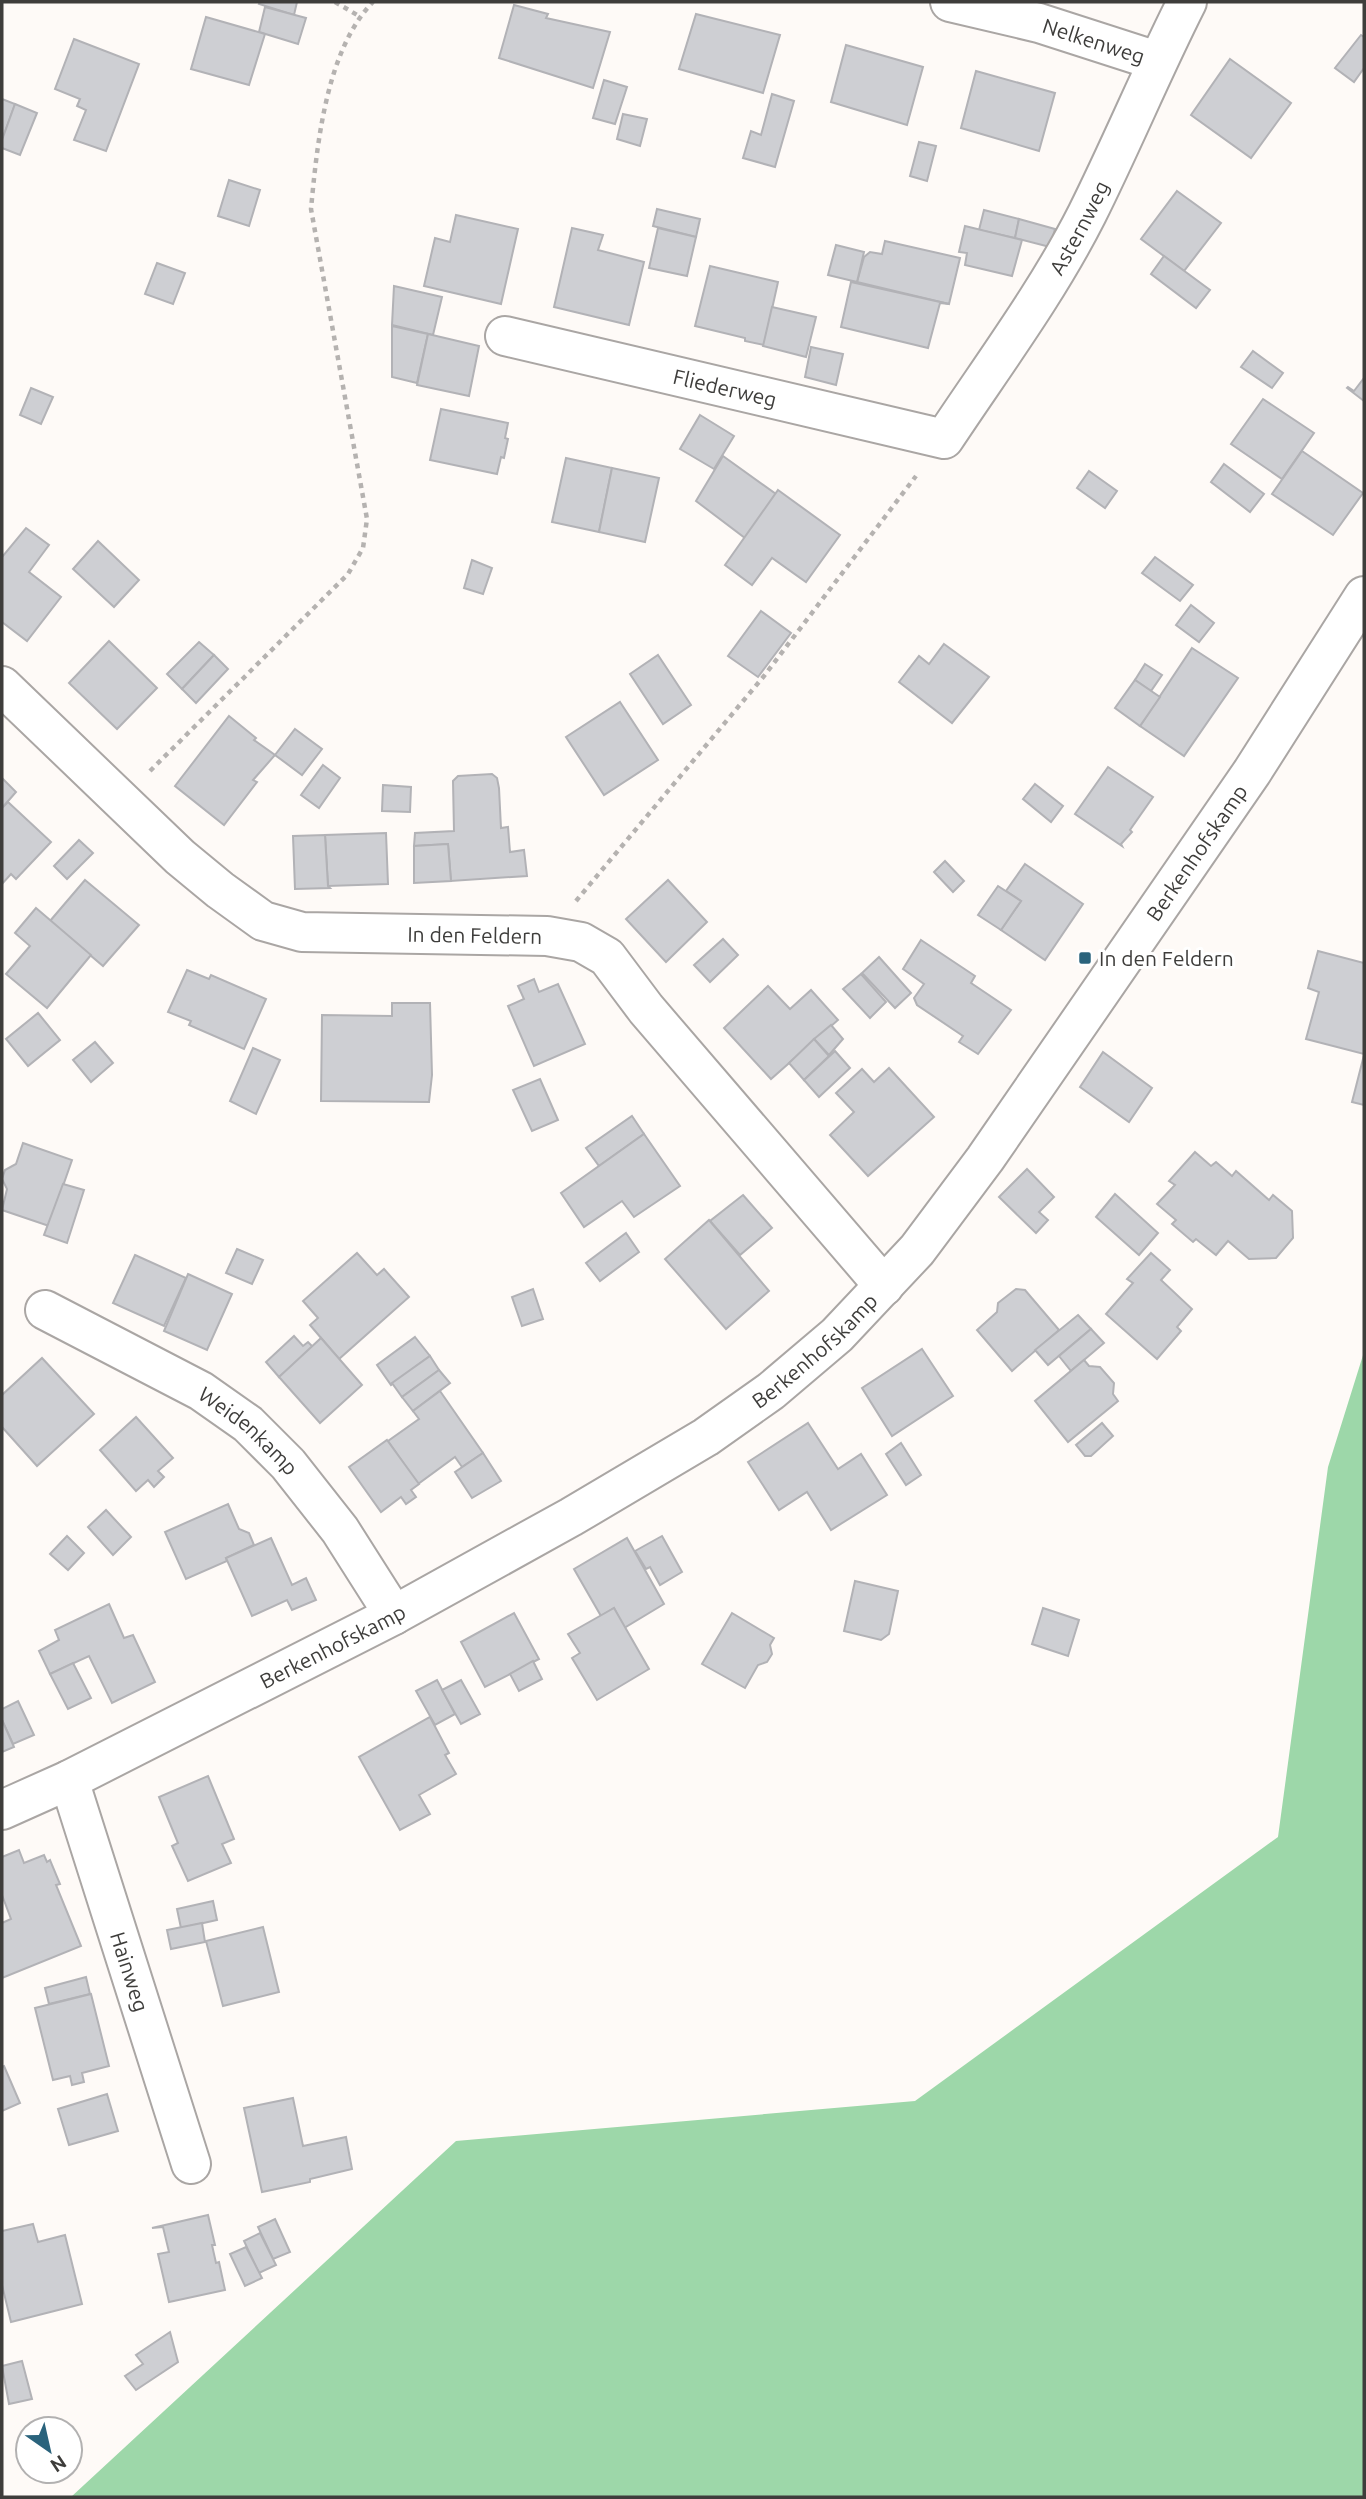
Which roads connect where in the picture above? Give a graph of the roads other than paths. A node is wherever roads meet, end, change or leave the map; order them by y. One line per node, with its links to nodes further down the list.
1 (950, 2): 3 (street, Nelkenweg)
2 (1187, 2): 3 (street, Asternweg)
3 (1157, 61): 5 (street, Asternweg)
4 (505, 336): 5 (street, Fliederweg)
5 (944, 439)
6 (1364, 596): 8 (street, Berkenhofskamp)
7 (2, 686): 8 (street, In den Feldern)
8 (884, 1286): 10 (street, Berkenhofskamp)
9 (45, 1310): 10 (street, Weidenkamp)
10 (394, 1615): 11 (street, Berkenhofskamp)
11 (69, 1780): 12 (street, Berkenhofskamp); 13 (street, Hainweg)
12 (2, 1810)
13 (191, 2164)

